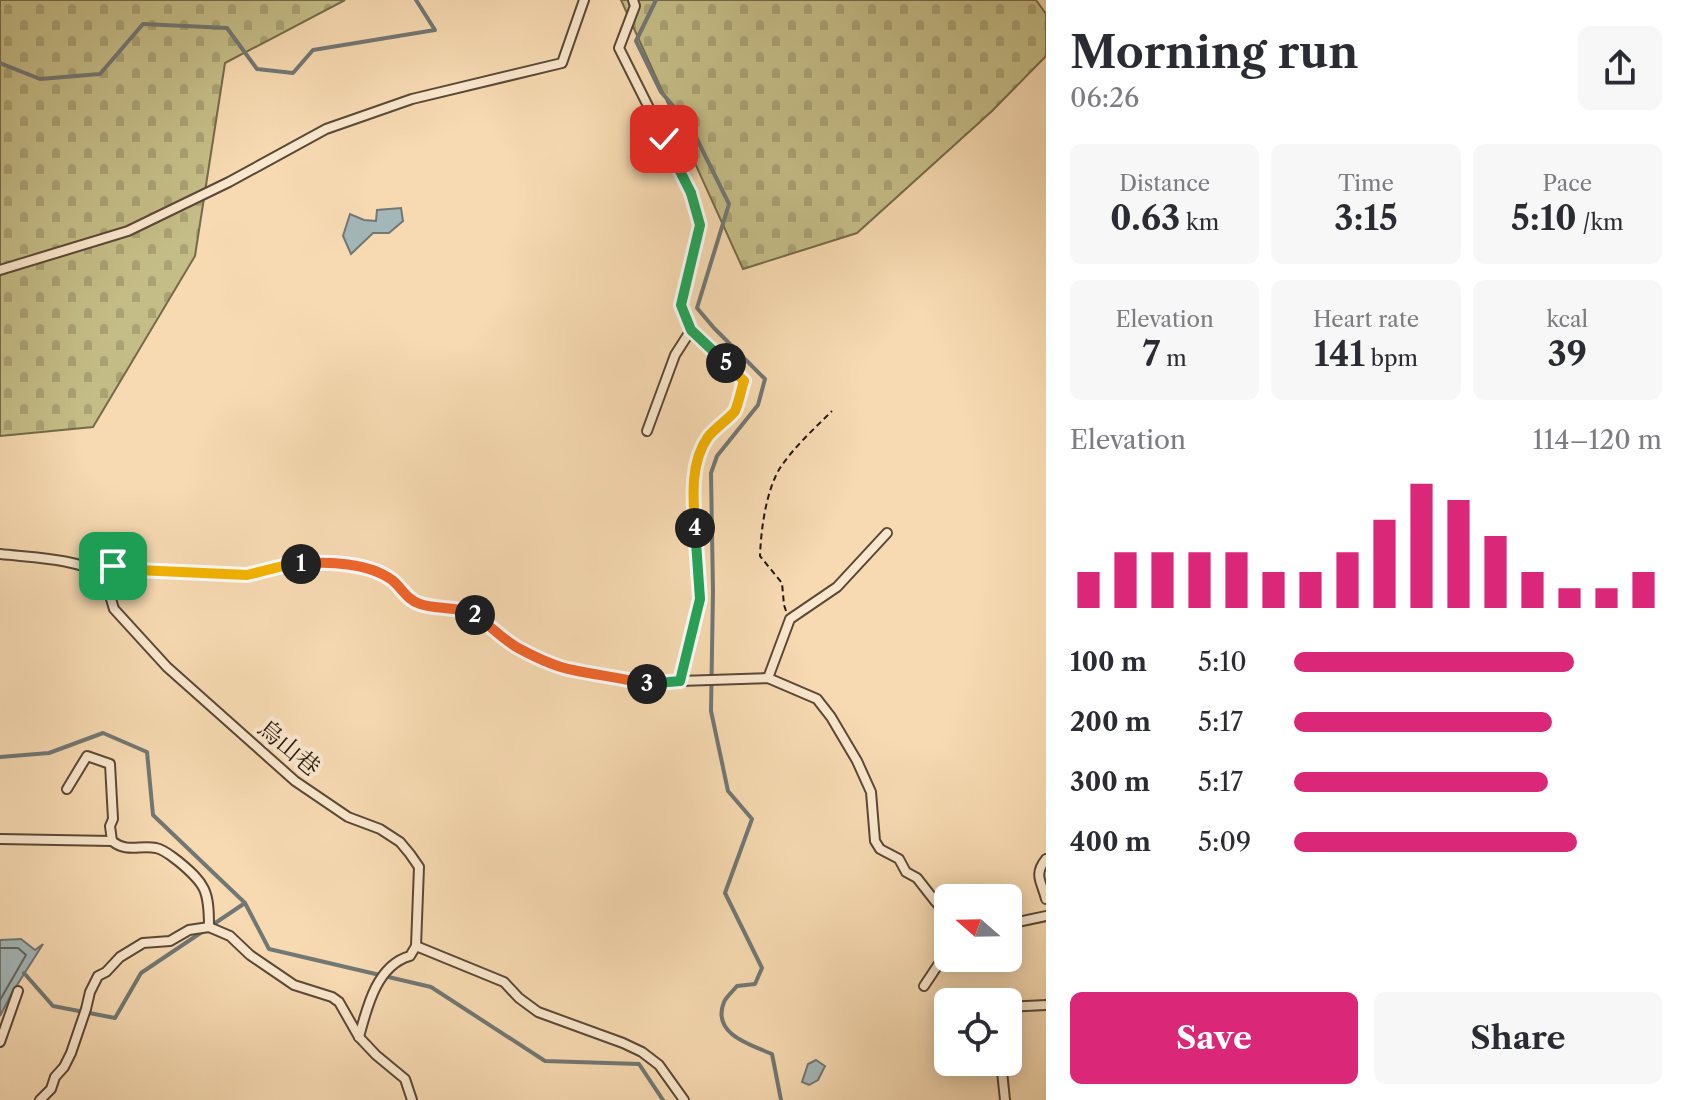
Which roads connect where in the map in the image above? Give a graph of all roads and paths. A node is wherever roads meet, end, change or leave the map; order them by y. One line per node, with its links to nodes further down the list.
1 (584, 0): 3 (lane)
2 (633, 0): 4 (lane)
3 (0, 270)
4 (691, 330): 6 (lane); 12 (lane)
5 (832, 411): 10 (path)
6 (647, 431)
7 (887, 533): 10 (lane)
8 (0, 554): 9 (lane)
9 (107, 576): 12 (lane); 22 (lane, 烏山巷)
10 (790, 619): 11 (lane)
11 (768, 678): 12 (lane); 17 (lane)
12 (680, 681)
13 (67, 789): 15 (lane)
14 (0, 839): 15 (lane)
15 (112, 841): 21 (lane)
16 (1046, 859): 18 (lane)
17 (934, 899)
18 (1046, 899)
19 (1046, 916): 20 (lane)
20 (1022, 921)
21 (209, 927): 28 (lane); 31 (lane)
22 (416, 946): 28 (lane); 33 (lane)
23 (934, 971): 24 (lane)
24 (924, 986)
25 (18, 991): 29 (lane)
26 (1046, 1005): 27 (lane)
27 (1022, 1006)
28 (359, 1037): 32 (lane)
29 (0, 1042)
30 (1002, 1076): 34 (lane)
31 (40, 1100)
32 (412, 1100)
33 (684, 1100)
34 (1005, 1100)

